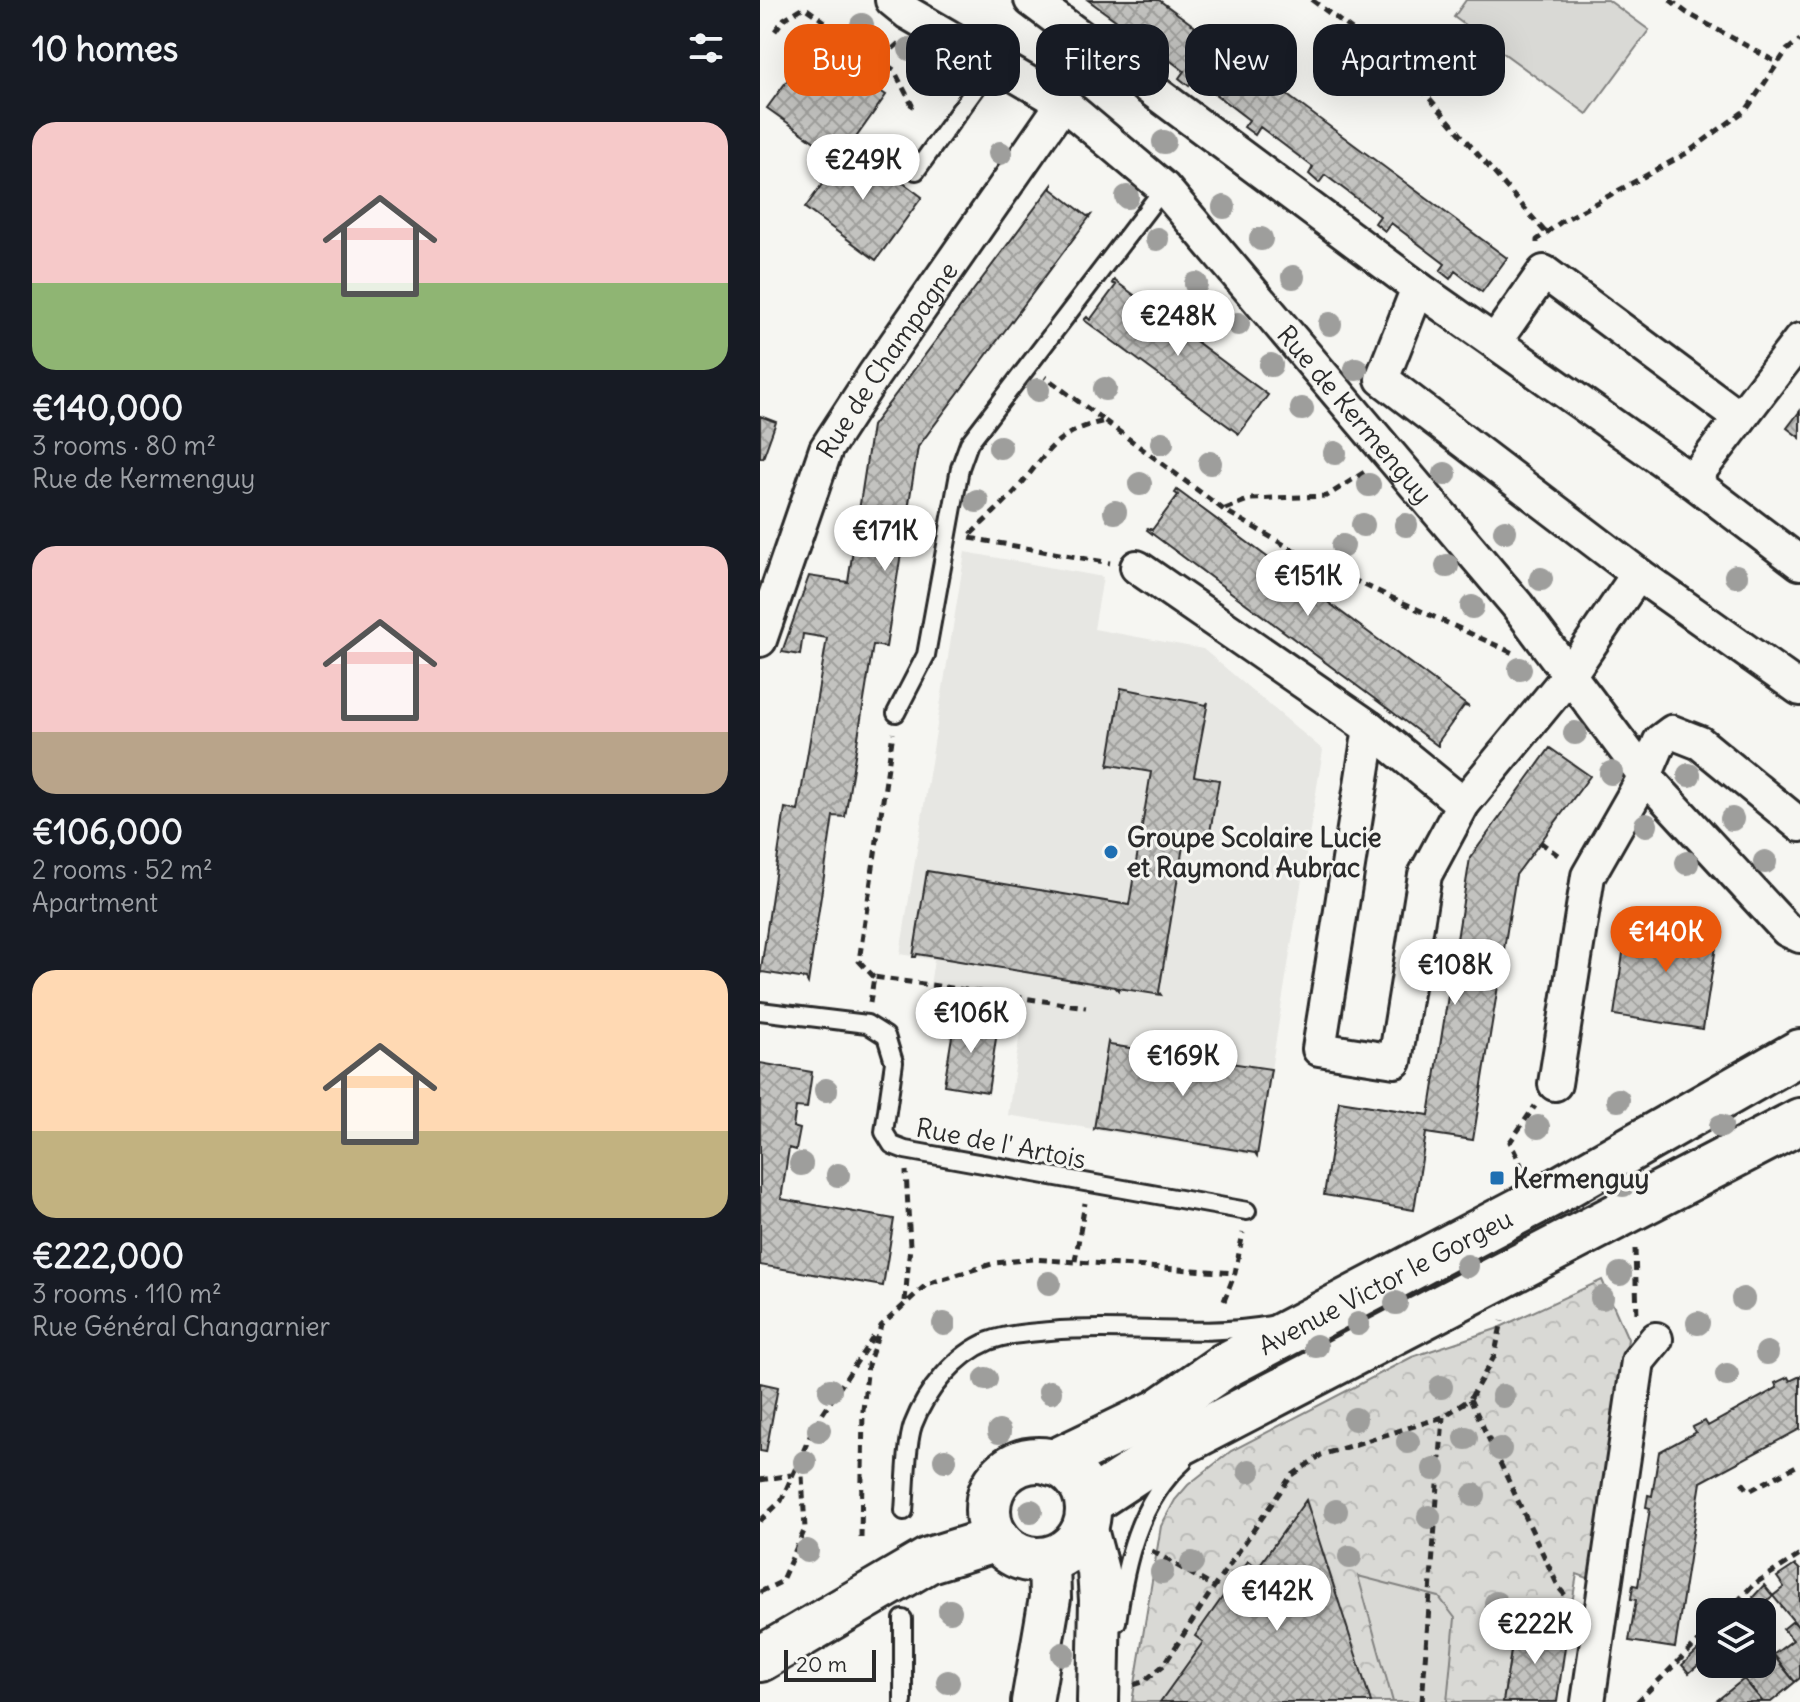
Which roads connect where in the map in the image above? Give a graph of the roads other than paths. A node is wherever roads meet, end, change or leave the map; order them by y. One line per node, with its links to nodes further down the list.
1 (869, 0): 3 (street, Rue de Kermenguy)
2 (1031, 0): 10 (street)
3 (905, 14): 4 (street, Rue de Kermenguy)
4 (923, 24)
5 (1020, 78): 7 (street, Rue de Kermenguy)
6 (970, 96): 8 (lane)
7 (1063, 103): 9 (street, Rue de Kermenguy); 20 (street, Rue de Champagne)
8 (916, 171)
9 (1164, 188): 15 (street, Rue de Kermenguy); 23 (lane)
10 (1418, 288): 11 (street); 13 (street)
11 (1496, 340): 14 (street); 16 (street)
12 (1800, 340): 14 (street)
13 (1382, 379): 15 (street); 19 (street)
14 (1740, 418): 16 (street)
15 (1363, 421): 21 (street, Rue de Kermenguy)
16 (1692, 481): 17 (street)
17 (1800, 563)
18 (1137, 567): 24 (street)
19 (1638, 574): 21 (street); 22 (street)
20 (760, 640)
21 (1570, 674): 25 (street, Rue de Kermenguy); 26 (street)
22 (1800, 689)
23 (896, 713)
24 (1370, 728): 26 (street); 26 (street)
25 (1645, 776): 27 (street); 28 (street, Rue de Kermenguy); 32 (street)
26 (1463, 804)
27 (1800, 825)
28 (1794, 933): 29 (street, Rue de Kermenguy)
29 (1800, 963)
30 (760, 1011): 34 (lane, Rue de l' Artois)
31 (1800, 1052): 35 (main road, Avenue Victor le Gorgeu)
32 (1555, 1084)
33 (1800, 1121): 37 (main road, Avenue Victor le Gorgeu)
34 (1247, 1211)
35 (1330, 1310): 38 (main road, Avenue Victor le Gorgeu); 39 (lane)
36 (1647, 1350): 49 (street)
37 (1247, 1410): 40 (main road, Avenue Victor le Gorgeu); 46 (lane)
38 (1052, 1463): 40 (main road); 41 (main road)
39 (904, 1511)
40 (1087, 1515): 42 (main road); 46 (street)
41 (993, 1521): 42 (main road); 44 (main road); 45 (main road)
42 (1049, 1560): 48 (street)
43 (903, 1619): 47 (lane)
44 (760, 1627)
45 (760, 1659)
46 (1111, 1697)
47 (903, 1702)
48 (1032, 1702)
49 (1588, 1702)

